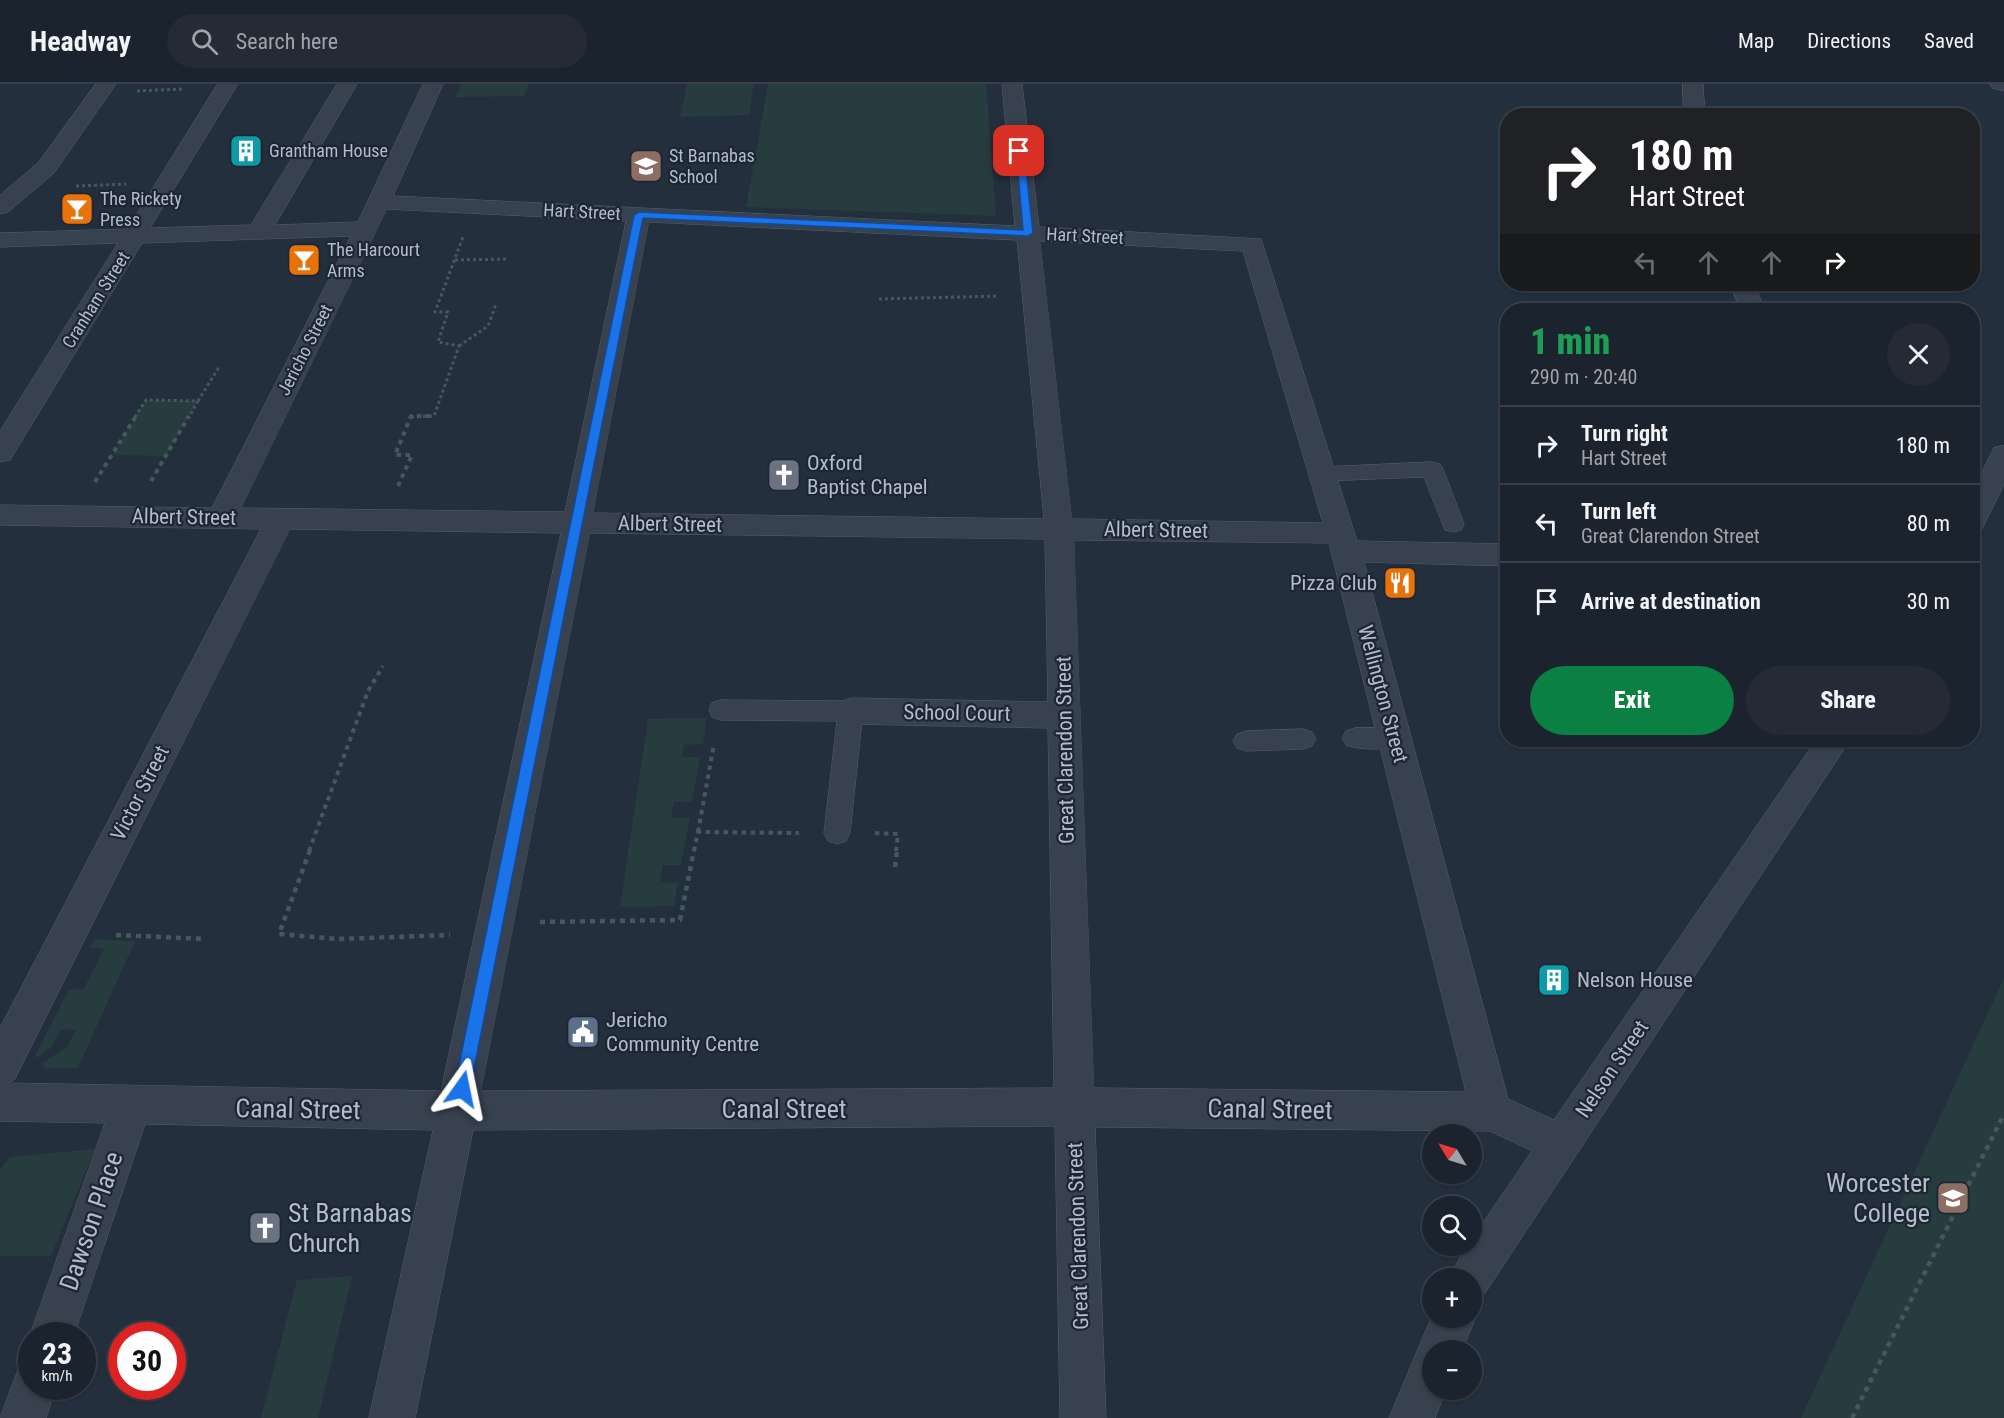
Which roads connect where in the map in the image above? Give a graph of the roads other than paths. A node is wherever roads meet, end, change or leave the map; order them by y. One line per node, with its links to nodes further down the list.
1 (347, 84): 12 (street)
2 (434, 84): 8 (street, Jericho Street)
3 (1012, 84): 13 (street, Great Clarendon Street)
4 (1693, 84): 7 (street)
5 (227, 86): 14 (street, Cranham Street)
6 (103, 88): 9 (street)
7 (1694, 108)
8 (378, 202): 10 (street, Hart Street); 11 (street, Jericho Street)
9 (0, 207)
10 (639, 215): 13 (street, Hart Street); 24 (street)
11 (366, 229): 12 (street); 22 (street, Jericho Street)
12 (259, 232): 14 (street)
13 (1028, 233): 16 (street, Hart Street); 26 (street, Great Clarendon Street)
14 (136, 236): 15 (street); 17 (street, Cranham Street)
15 (0, 240)
16 (1253, 244): 19 (street, Wellington Street)
17 (0, 453)
18 (2004, 455): 20 (street)
19 (1323, 474): 25 (lane); 27 (street, Wellington Street)
20 (1980, 505)
21 (0, 515): 22 (street, Albert Street)
22 (222, 517): 23 (street, Albert Street)
23 (281, 518): 24 (street, Albert Street); 38 (street, Victor Street)
24 (578, 522): 26 (street, Albert Street); 42 (street)
25 (1453, 524)
26 (1059, 529): 27 (street, Albert Street); 31 (street, Great Clarendon Street)
27 (1343, 542): 28 (street, Albert Street); 32 (street, Wellington Street)
28 (1500, 554)
29 (721, 710): 30 (lane)
30 (851, 711): 31 (street, School Court); 37 (lane)
31 (1064, 715): 41 (street, Great Clarendon Street)
32 (1395, 737): 33 (lane); 43 (street, Wellington Street)
33 (1355, 738)
34 (1303, 739): 35 (lane)
35 (1246, 741)
36 (1829, 747): 44 (street, Nelson Street)
37 (837, 833)
38 (0, 1067)
39 (0, 1102): 40 (street, Canal Street)
40 (132, 1107): 42 (street, Canal Street); 46 (street, Dawson Place)
41 (1073, 1107): 42 (street, Canal Street); 43 (street, Canal Street); 51 (street, Great Clarendon Street)
42 (458, 1112): 50 (street)
43 (1491, 1112): 44 (street, Canal Street)
44 (1562, 1143): 45 (street, Nelson Street)
45 (1477, 1268)
46 (57, 1322)
47 (1422, 1393): 52 (street)
48 (29, 1400): 49 (street)
49 (23, 1418)
50 (392, 1418)
51 (1083, 1418)
52 (1412, 1418)

